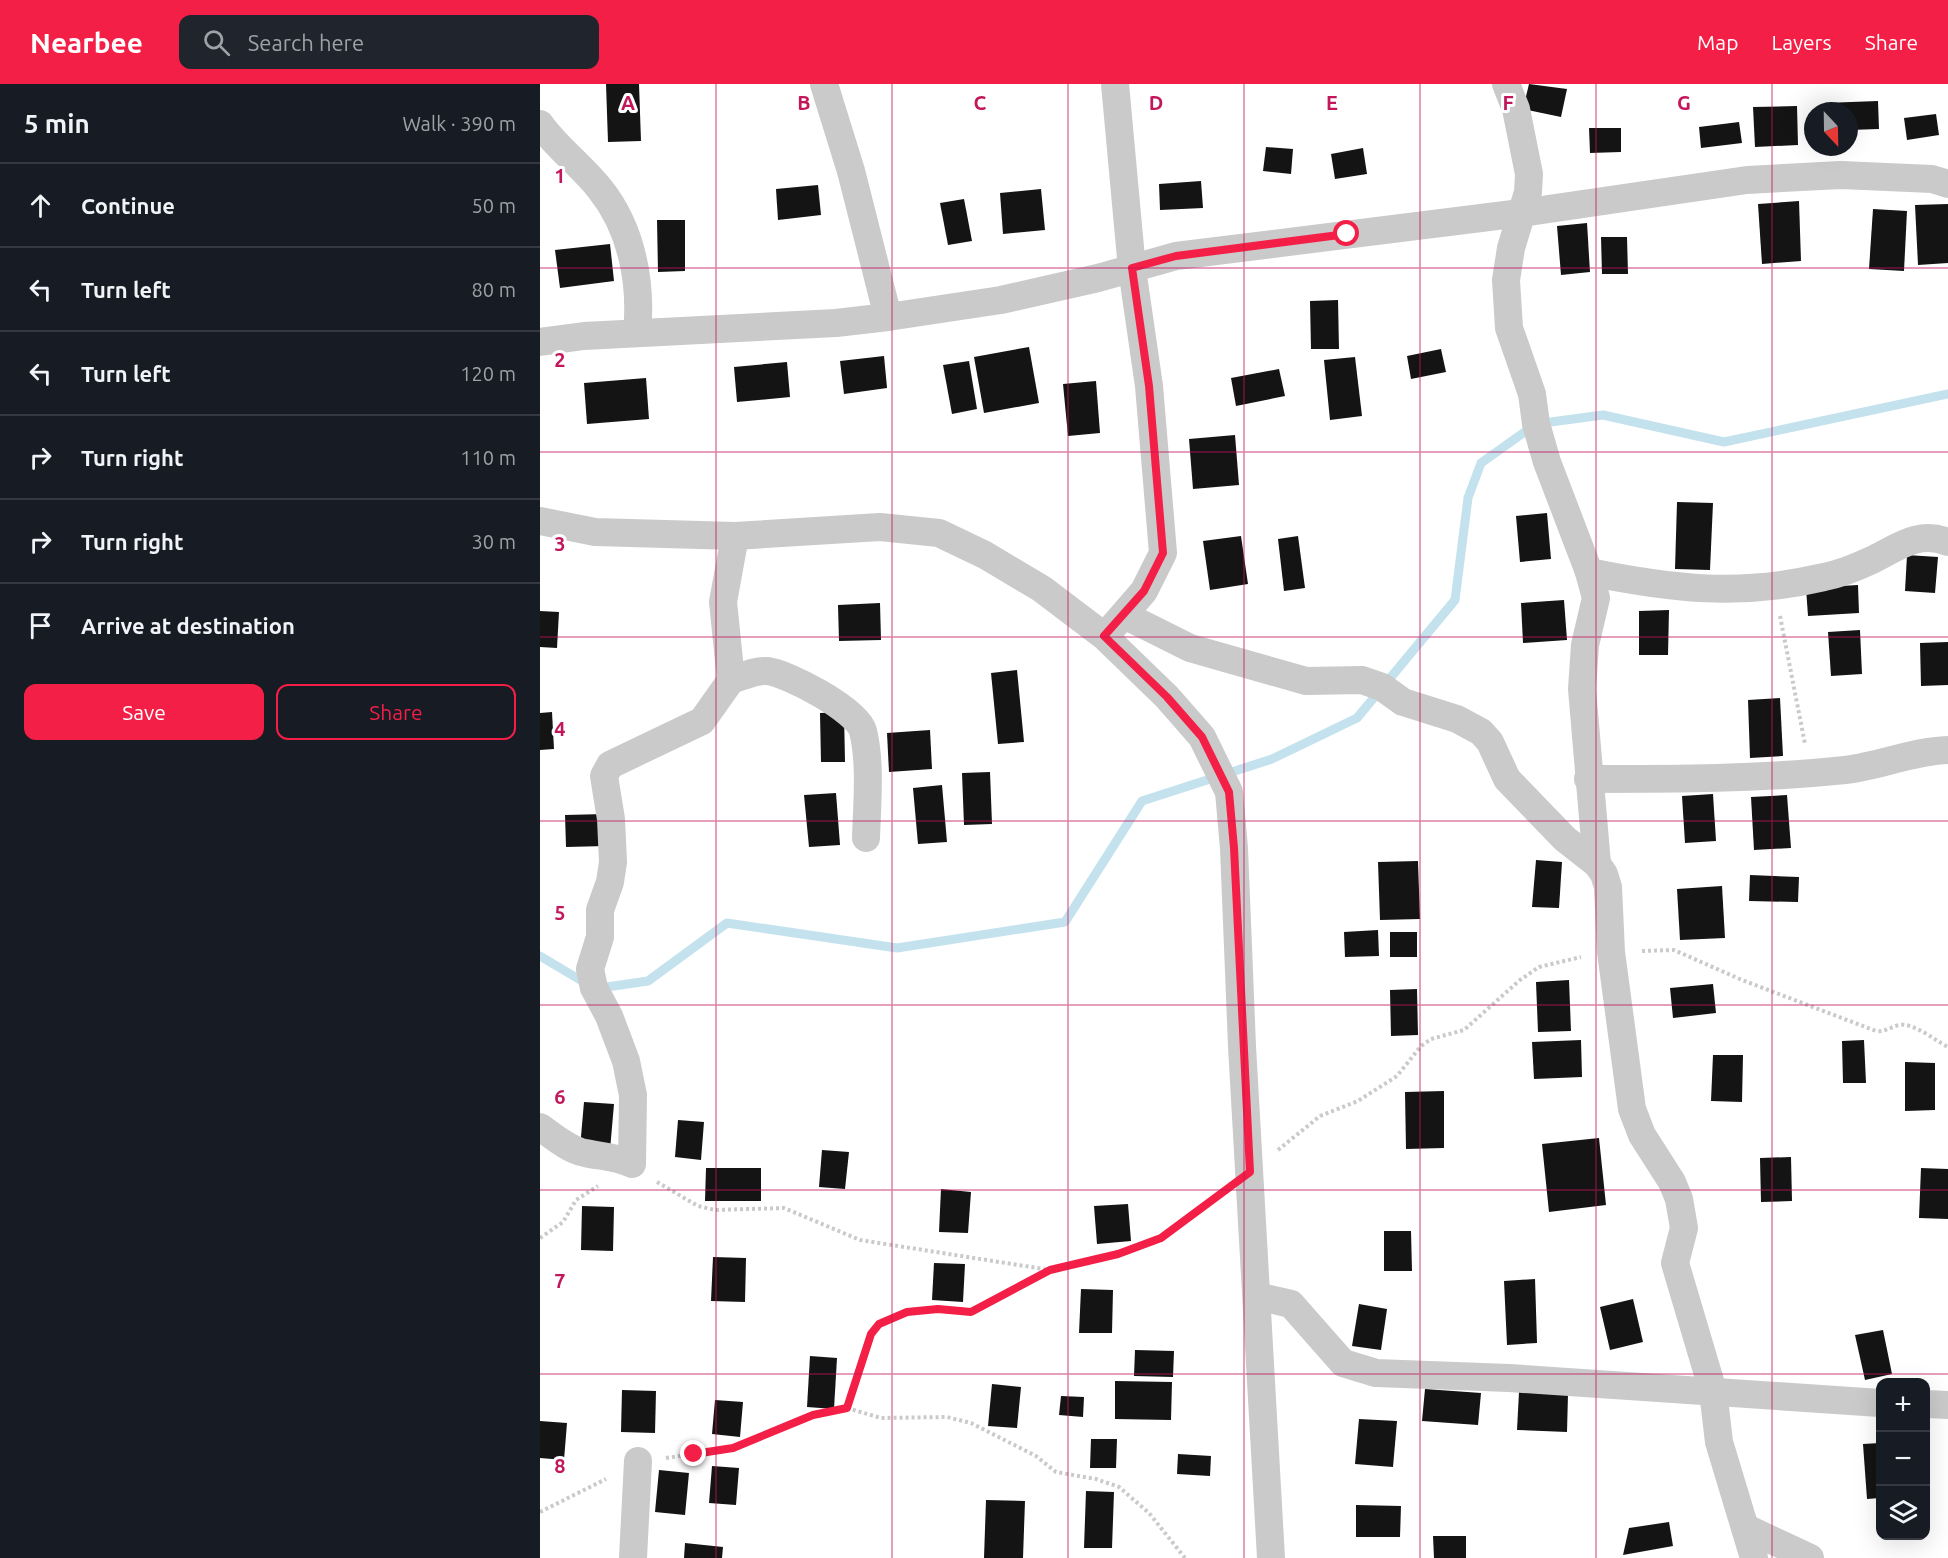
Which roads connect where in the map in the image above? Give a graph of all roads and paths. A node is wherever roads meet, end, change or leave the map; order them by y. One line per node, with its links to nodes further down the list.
1 (824, 84): 8 (street)
2 (1115, 84): 7 (street)
3 (1506, 84): 6 (street)
4 (540, 124): 9 (street)
5 (1948, 184): 6 (street)
6 (1521, 213): 7 (street); 14 (street)
7 (1132, 268): 8 (street); 16 (street)
8 (888, 316): 9 (street)
9 (637, 333): 10 (street)
10 (540, 342)
11 (540, 521): 12 (street)
12 (735, 536): 17 (street); 18 (street)
13 (1948, 542): 15 (street)
14 (1588, 572): 15 (street); 21 (street)
15 (1773, 586): 20 (path)
16 (1124, 615): 17 (street); 23 (street)
17 (1104, 636): 28 (street)
18 (731, 680): 22 (street); 27 (street)
19 (1948, 750): 20 (street)
20 (1811, 774): 21 (street)
21 (1588, 779): 23 (street)
22 (866, 838)
23 (1597, 864): 24 (street)
24 (1611, 952): 25 (path); 28 (path); 32 (street)
25 (1948, 1047)
26 (540, 1127): 27 (street)
27 (632, 1164): 29 (path); 30 (path)
28 (1250, 1172): 30 (path); 31 (street)
29 (540, 1238)
30 (1050, 1270): 36 (path)
31 (1257, 1296): 32 (street); 42 (street)
32 (1713, 1391): 33 (street); 39 (street)
33 (1876, 1403)
34 (1930, 1404): 35 (street)
35 (1948, 1405)
36 (847, 1408): 37 (path); 41 (path)
37 (638, 1461): 38 (path); 40 (street)
38 (540, 1512)
39 (1746, 1528): 43 (street); 44 (street)
40 (633, 1558)
41 (1185, 1558)
42 (1271, 1558)
43 (1754, 1558)
44 (1810, 1558)

